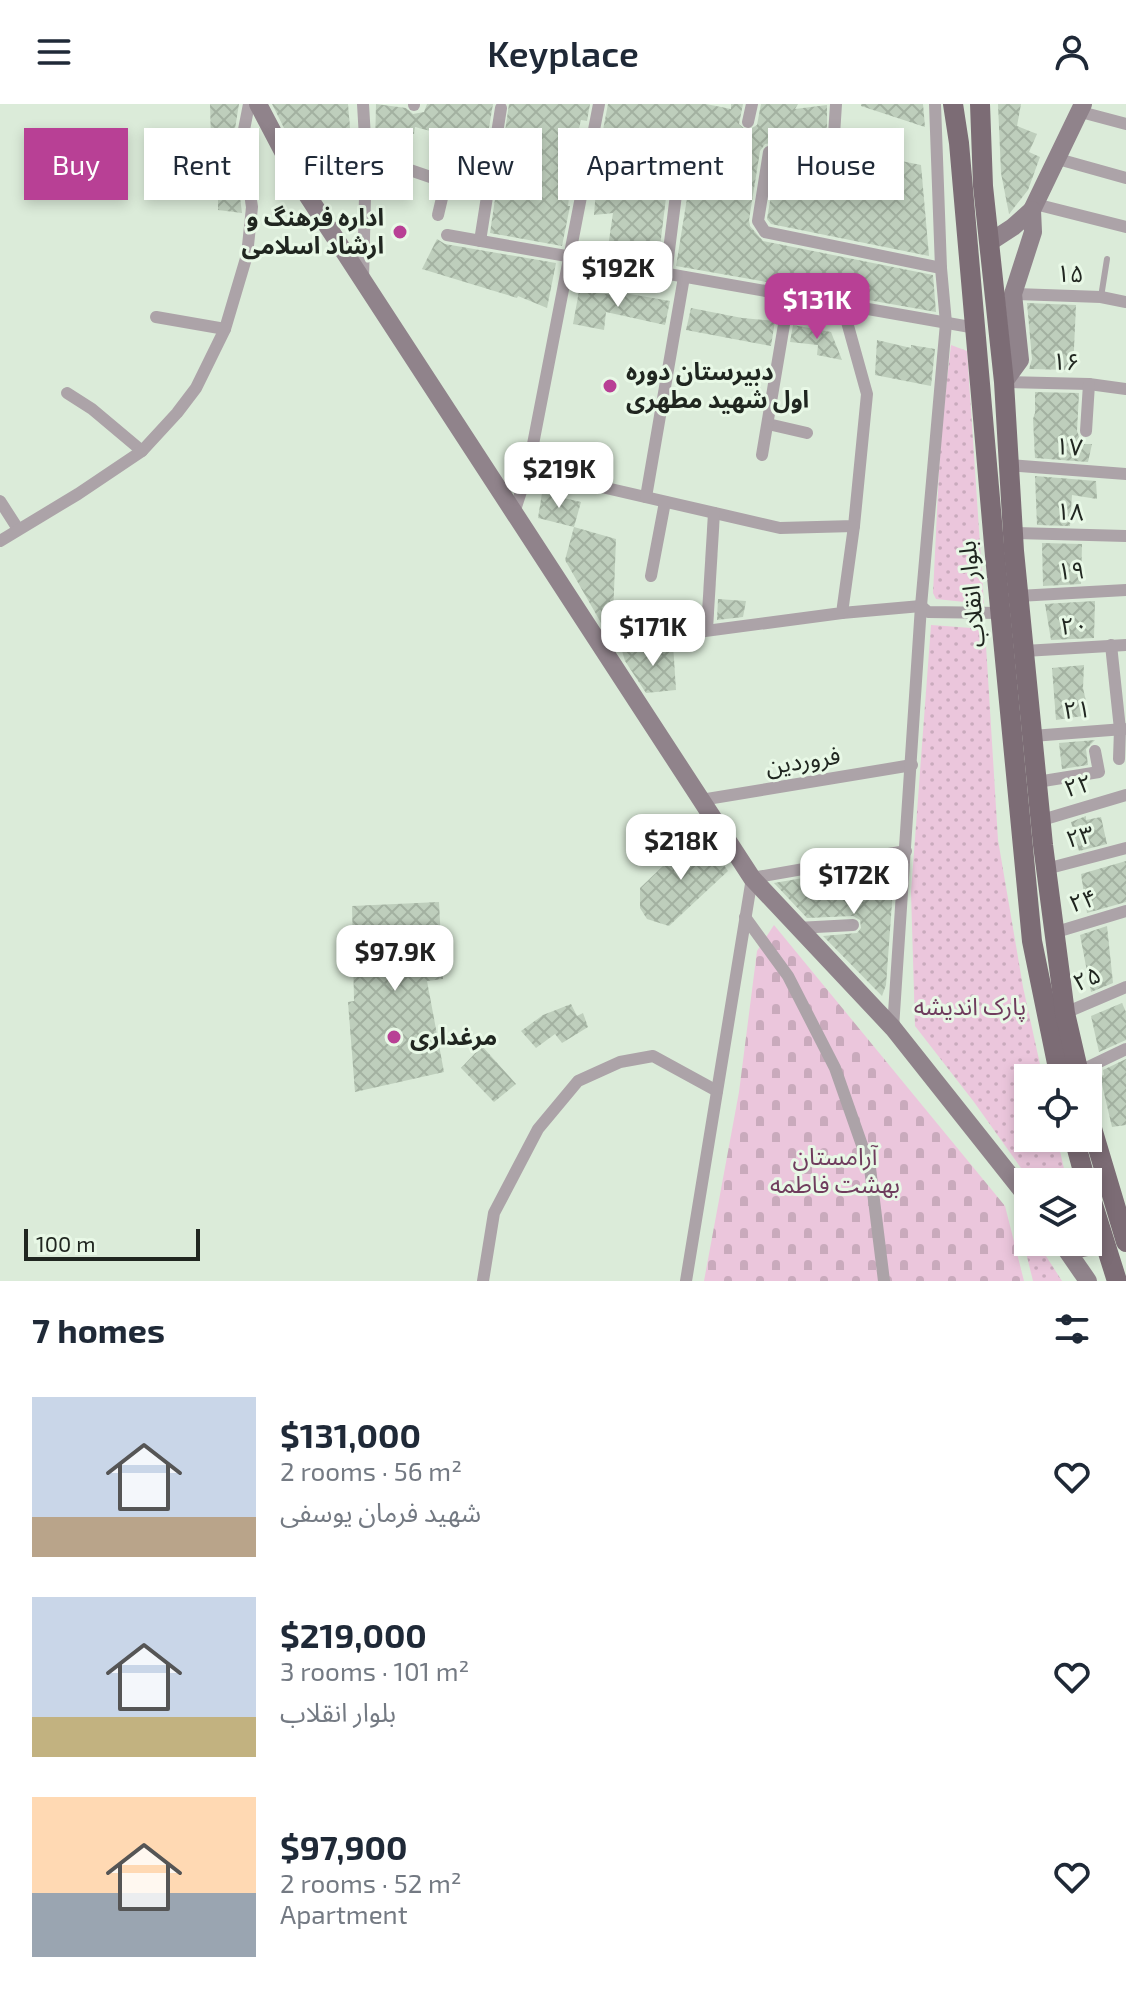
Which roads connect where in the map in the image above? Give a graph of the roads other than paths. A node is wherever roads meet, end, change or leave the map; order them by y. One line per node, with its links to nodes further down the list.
1 (249, 104): 42 (street)
2 (258, 104): 33 (street)
3 (363, 104): 14 (street)
4 (599, 104): 28 (street)
5 (752, 104): 12 (street)
6 (836, 104): 15 (street)
7 (935, 104): 30 (street)
8 (980, 105): 27 (main road, بلوار انقلاب)
9 (501, 108): 26 (street)
10 (1082, 108): 13 (street); 17 (street)
11 (955, 109): 41 (main road, بلوار انقلاب)
12 (748, 122)
13 (1126, 124)
14 (364, 128)
15 (834, 128)
16 (768, 158): 30 (street)
17 (1058, 159): 18 (street); 22 (street)
18 (1126, 178)
19 (365, 200): 33 (street)
20 (441, 200): 23 (street)
21 (675, 200): 31 (street)
22 (1034, 207): 24 (street); 27 (street); 34 (street)
23 (438, 215)
24 (1126, 227)
25 (447, 235): 26 (street)
26 (480, 241): 28 (street)
27 (990, 242): 43 (main road, بلوار انقلاب)
28 (569, 257): 31 (street); 53 (street)
29 (1107, 259): 36 (lane)
30 (941, 268): 40 (street)
31 (666, 274): 32 (street)
32 (684, 277): 35 (street); 55 (street)
33 (363, 280): 58 (street)
34 (1013, 294): 36 (street, ۱۵); 43 (street)
35 (789, 295): 38 (street); 47 (street)
36 (1101, 297): 37 (street, ۱۵)
37 (1126, 302)
38 (842, 304): 40 (street); 60 (street)
39 (156, 317): 42 (street)
40 (946, 323): 41 (street); 67 (street)
41 (976, 328): 68 (main road, بلوار انقلاب)
42 (225, 329): 50 (street)
43 (1004, 382): 44 (street, ۱۶); 52 (main road, بلوار انقلاب)
44 (1089, 384): 45 (street, ۱۶); 48 (street)
45 (1126, 389)
46 (67, 393): 50 (street)
47 (768, 424): 49 (street); 51 (street)
48 (1086, 431)
49 (807, 433)
50 (142, 451): 61 (street)
51 (762, 455)
52 (1008, 465): 54 (street, ۱۷); 62 (main road, بلوار انقلاب)
53 (528, 470): 55 (street); 58 (street)
54 (1126, 474)
55 (646, 497): 57 (street)
56 (0, 501): 61 (street)
57 (665, 502): 59 (street); 65 (street)
58 (514, 513): 71 (street)
59 (714, 513): 60 (street); 70 (street)
60 (854, 526): 69 (street)
61 (18, 529): 64 (street)
62 (1013, 533): 63 (street, ۱۸); 68 (main road, بلوار انقلاب)
63 (1126, 536)
64 (0, 541)
65 (651, 576)
66 (1126, 590): 68 (street, ۱۹)
67 (921, 606): 68 (street, ۱۹); 69 (street, ۱۹); 79 (street)
68 (1012, 607): 74 (main road, بلوار انقلاب); 97 (main road, بلوار انقلاب)
69 (842, 613): 70 (street, ۱۹)
70 (707, 629): 71 (street, ۱۹)
71 (600, 645): 82 (street)
72 (1111, 645): 73 (street, ۲۰); 74 (street, ۲۰); 75 (street)
73 (1126, 645)
74 (1024, 651): 76 (main road, بلوار انقلاب)
75 (1123, 729): 76 (street, ۲۱); 78 (street)
76 (1032, 736): 80 (main road, بلوار انقلاب)
77 (1095, 751): 80 (street, ۲۲)
78 (1119, 759)
79 (912, 765): 82 (street, فروردین); 85 (street)
80 (1037, 782): 83 (main road, بلوار انقلاب)
81 (1126, 795): 83 (street, ۲۲)
82 (701, 800): 87 (street)
83 (1042, 820): 86 (main road, بلوار انقلاب)
84 (1126, 848): 86 (street, ۲۳)
85 (906, 851): 87 (street); 95 (street)
86 (1046, 869): 92 (main road, بلوار انقلاب)
87 (752, 878): 89 (street); 91 (street)
88 (1126, 911): 92 (street, ۲۴)
89 (745, 917): 100 (street); 108 (street)
90 (853, 925): 91 (street)
91 (797, 928): 95 (street)
92 (1053, 933): 94 (main road, بلوار انقلاب)
93 (1126, 987): 94 (street, ۲۵)
94 (1065, 1013): 98 (main road, بلوار انقلاب)
95 (893, 1028): 102 (street)
96 (1126, 1049): 99 (street)
97 (1069, 1064)
98 (1071, 1064)
99 (1097, 1064)
100 (717, 1091): 106 (street); 107 (street)
101 (1099, 1152): 104 (main road)
102 (1014, 1180)
103 (1102, 1235): 110 (main road)
104 (1126, 1242)
105 (1071, 1256): 109 (street)
106 (483, 1281)
107 (686, 1281)
108 (884, 1281)
109 (1088, 1281)
110 (1117, 1281)

